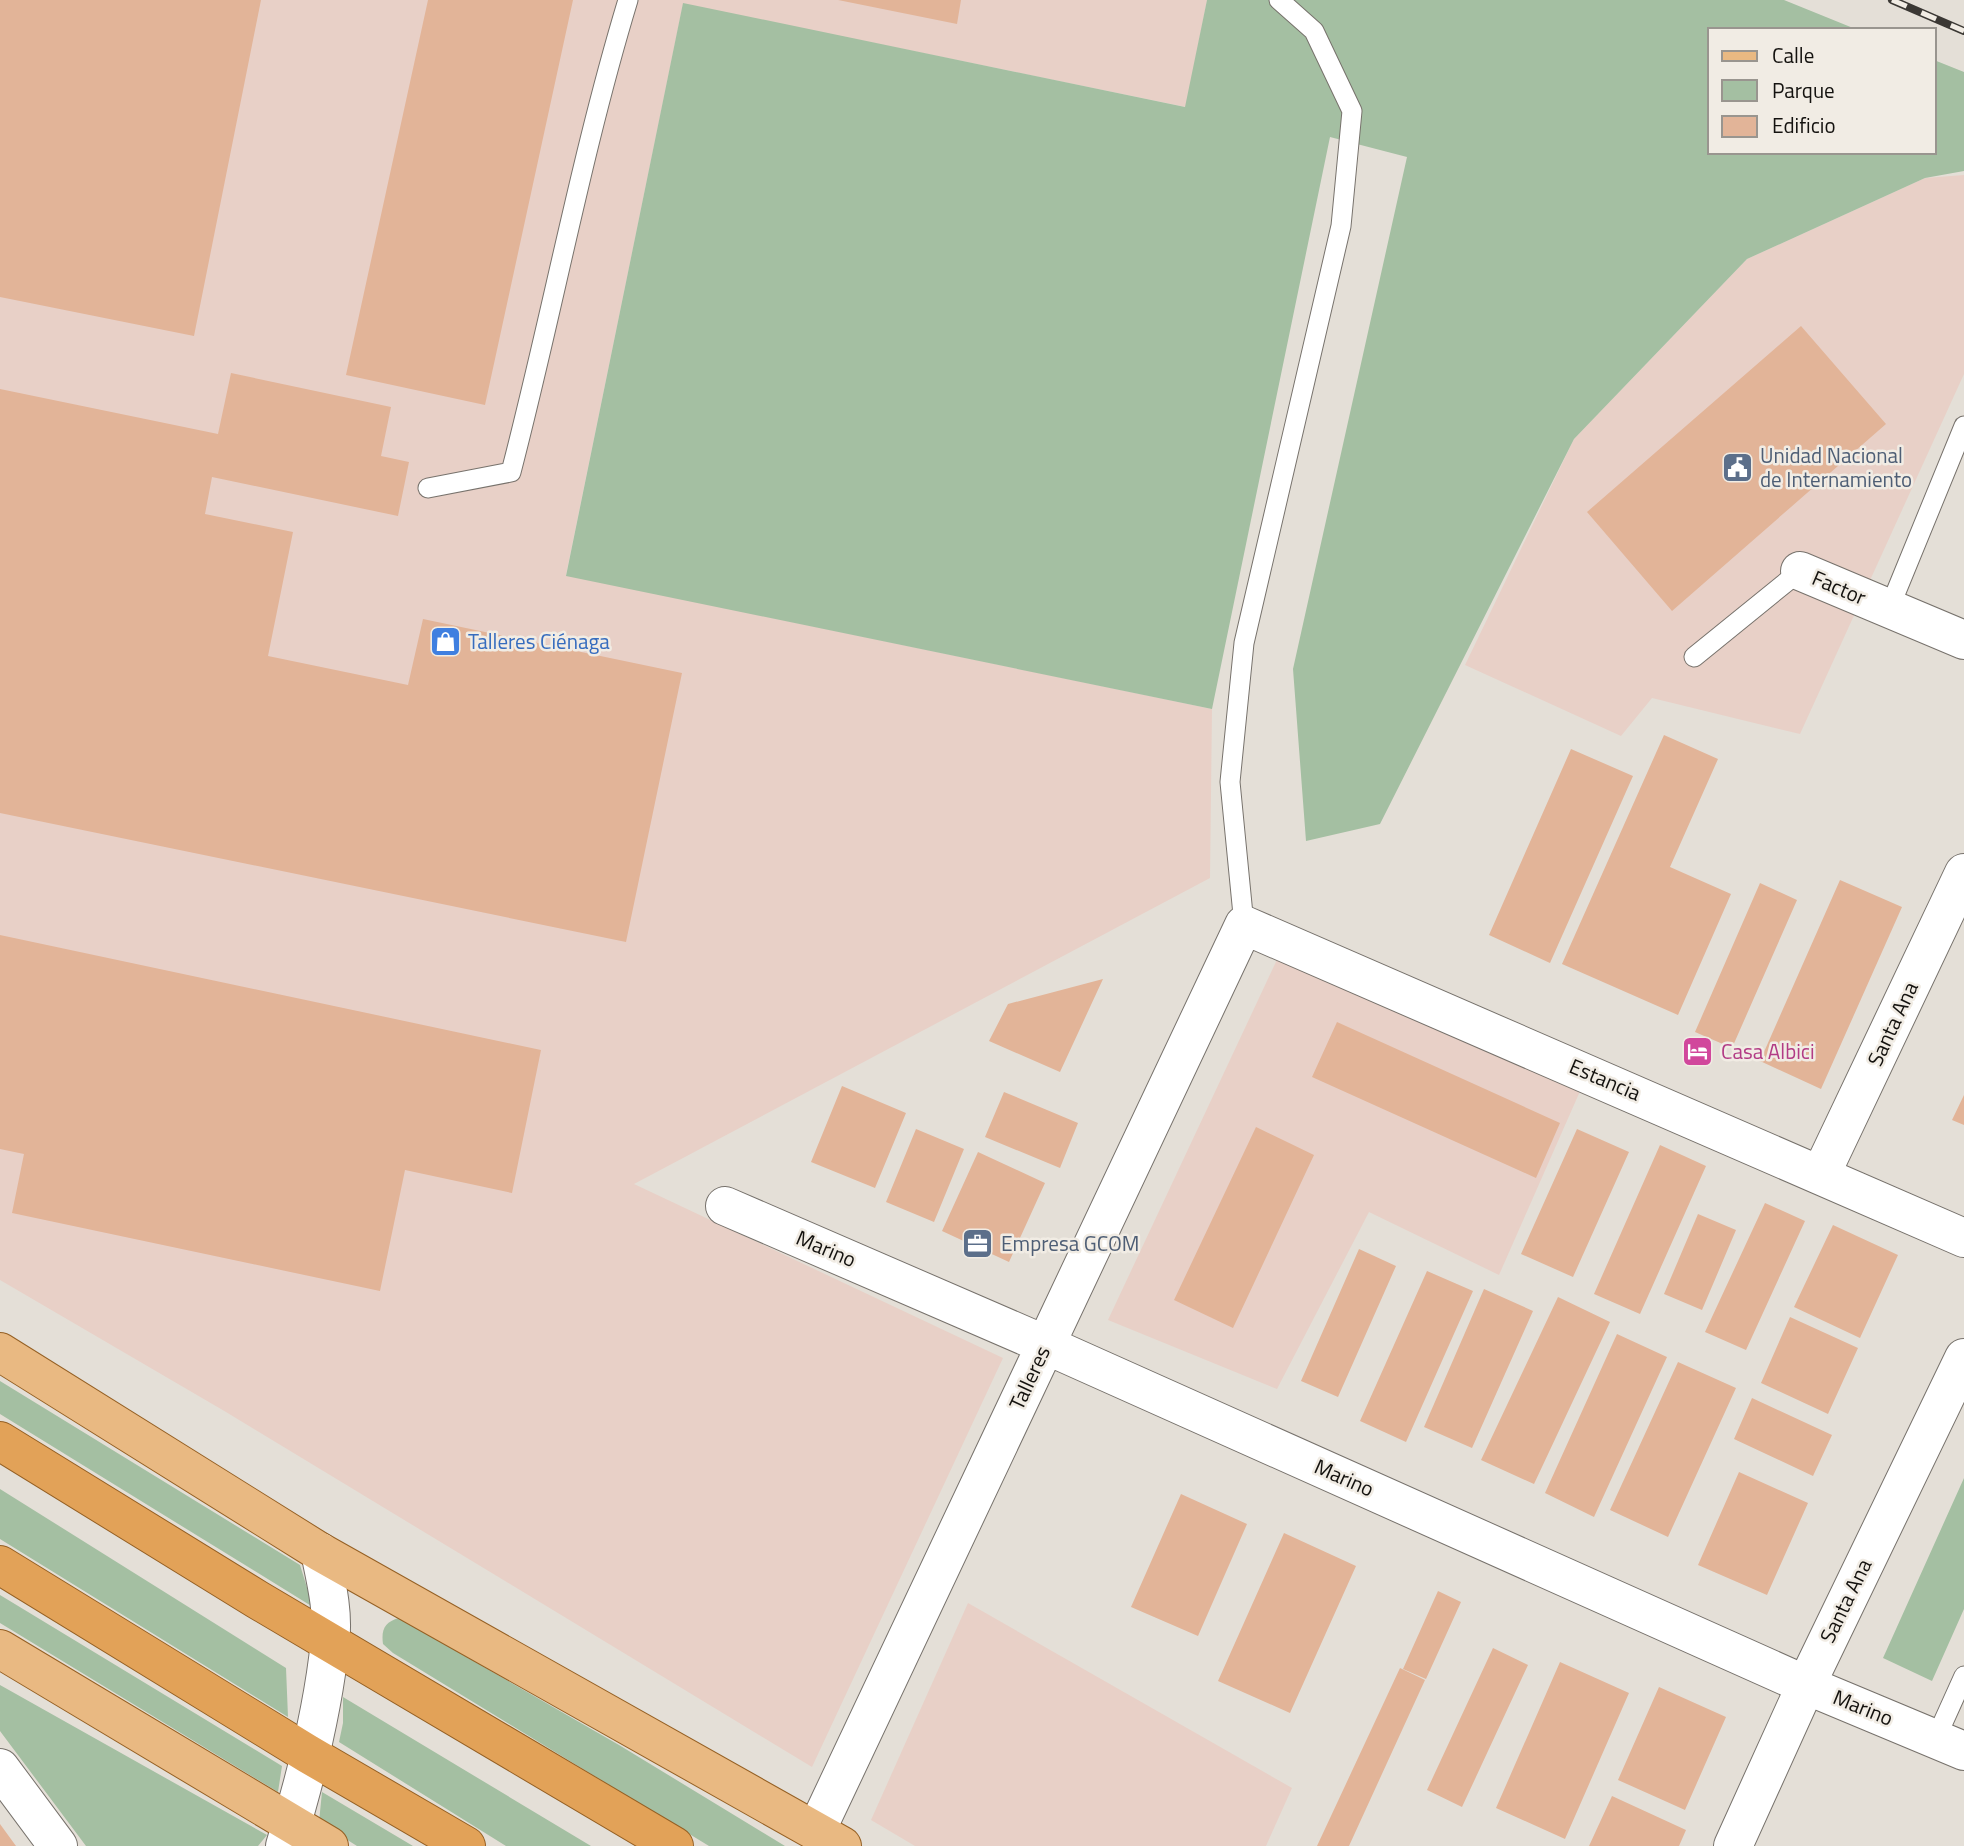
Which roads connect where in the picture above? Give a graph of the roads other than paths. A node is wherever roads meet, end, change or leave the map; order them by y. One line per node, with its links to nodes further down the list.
1 (628, 0): 4 (lane)
2 (1279, 0): 10 (lane)
3 (1964, 426): 6 (lane)
4 (428, 488)
5 (1800, 571): 6 (street, Factor); 8 (lane, Factor)
6 (1889, 608): 7 (street, Factor)
7 (1964, 640)
8 (1694, 657)
9 (1964, 873): 11 (street, Santa Ana)
10 (1244, 925): 11 (street, Estancia); 14 (street, Talleres)
11 (1821, 1174): 13 (street, Estancia)
12 (725, 1206): 14 (street, Marino)
13 (1964, 1238)
14 (1046, 1345): 23 (street, Marino); 28 (street, Talleres)
15 (0, 1352): 18 (main road)
16 (1964, 1358): 23 (street, Santa Ana)
17 (0, 1441): 20 (highway)
18 (320, 1552): 20 (street); 28 (main road)
19 (0, 1564): 25 (highway)
20 (331, 1641): 25 (street); 32 (highway)
21 (0, 1649): 27 (main road)
22 (1964, 1676): 24 (lane)
23 (1806, 1685): 24 (street, Marino); 33 (street, Santa Ana)
24 (1950, 1744)
25 (308, 1754): 27 (street); 31 (highway)
26 (0, 1768): 29 (street)
27 (289, 1834): 30 (main road)
28 (829, 1838)
29 (58, 1846)
30 (329, 1846)
31 (466, 1846)
32 (674, 1846)
33 (1733, 1846)

